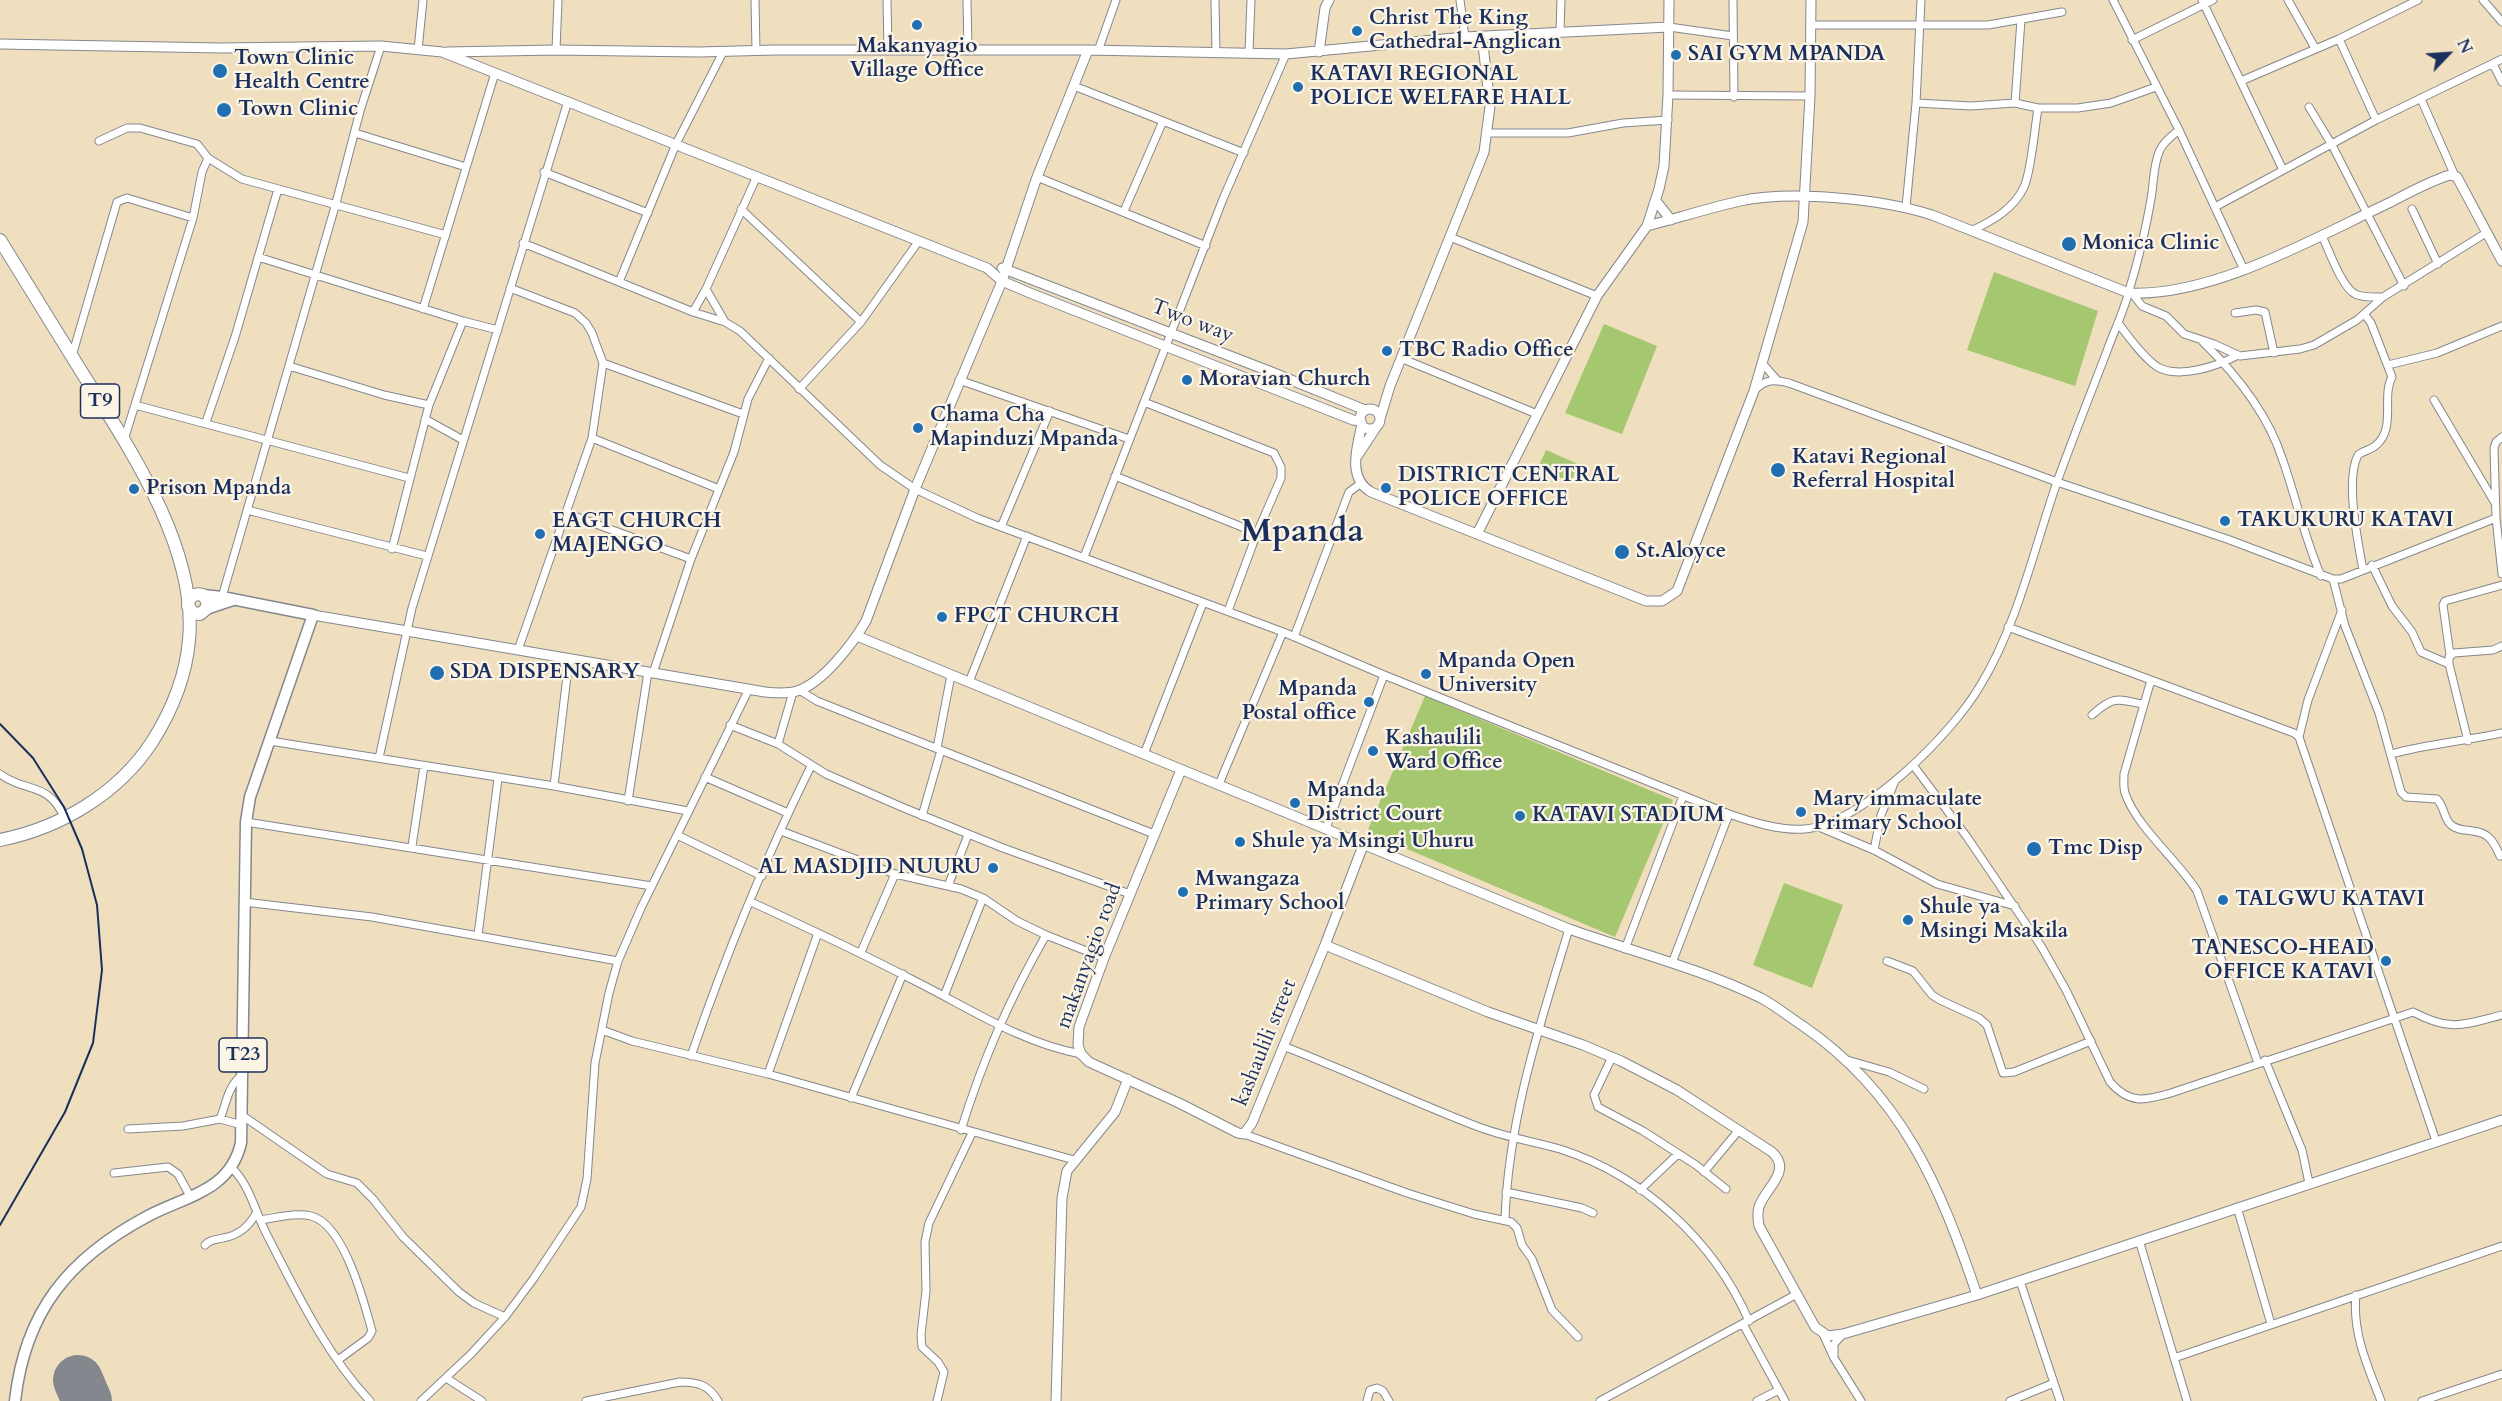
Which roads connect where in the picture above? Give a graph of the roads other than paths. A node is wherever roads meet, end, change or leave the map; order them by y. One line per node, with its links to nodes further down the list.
1 (423, 0): 37 (street)
2 (558, 0): 38 (street)
3 (755, 0): 41 (street)
4 (887, 0): 39 (street)
5 (967, 0): 42 (street)
6 (1116, 0): 40 (street)
7 (1215, 0): 46 (street)
8 (1251, 0): 44 (street)
9 (1329, 0): 45 (street)
10 (1461, 0): 31 (street)
11 (1561, 0): 28 (street)
12 (1669, 0): 27 (street)
13 (1732, 0): 30 (street)
14 (1811, 0): 26 (street)
15 (1921, 0): 25 (street)
16 (2113, 0): 33 (street)
17 (2213, 0): 21 (street)
18 (2288, 0): 36 (street)
19 (2418, 0): 32 (street)
20 (2483, 0): 24 (street)
21 (2203, 2): 33 (street); 52 (street)
22 (2062, 12): 23 (street)
23 (2021, 20): 25 (street); 62 (street)
24 (2502, 22)
25 (1920, 24): 26 (street); 61 (street)
26 (1810, 26): 57 (street)
27 (1669, 27): 28 (street); 30 (street); 56 (street)
28 (1560, 32): 29 (street)
29 (1482, 36): 31 (street); 70 (street)
30 (1733, 36): 58 (street)
31 (1465, 37): 45 (street)
32 (2339, 39): 36 (street); 66 (street)
33 (2132, 40): 55 (street)
34 (0, 44): 35 (street)
35 (381, 46): 37 (street); 69 (street)
36 (2315, 48): 52 (street)
37 (418, 50): 43 (street)
38 (556, 50): 41 (street); 43 (street)
39 (888, 50): 41 (street); 42 (street)
40 (1093, 50): 42 (street); 46 (street); 54 (street)
41 (756, 51)
42 (968, 51)
43 (442, 52): 51 (street)
44 (1249, 52): 46 (street); 48 (street)
45 (1319, 52): 48 (street)
46 (1216, 53)
47 (722, 54): 72 (street)
48 (1286, 54): 74 (street)
49 (2502, 59): 50 (street)
50 (2493, 64): 53 (street); 59 (street)
51 (495, 73): 60 (street); 76 (street)
52 (2241, 81): 77 (street)
53 (2502, 82)
54 (1074, 86): 67 (street); 81 (street)
55 (2156, 87): 64 (street); 68 (street)
56 (1668, 95): 58 (street); 65 (street)
57 (1810, 96): 58 (street); 83 (street)
58 (1734, 97)
59 (2421, 99): 66 (street); 80 (street)
60 (568, 100): 72 (street); 78 (street)
61 (1916, 103): 62 (street); 86 (street)
62 (2015, 103): 64 (street)
63 (2309, 107): 73 (street)
64 (2038, 108): 96 (street)
65 (1668, 120): 70 (street); 84 (street)
66 (2376, 120): 73 (street)
67 (1163, 121): 74 (street); 90 (street)
68 (2179, 130): 87 (street); 117 (street)
69 (355, 133): 76 (street); 85 (street)
70 (1488, 133): 100 (street)
71 (99, 141): 75 (street)
72 (676, 144): 79 (street); 91 (street)
73 (2332, 145): 77 (street); 92 (street)
74 (1244, 153): 104 (street)
75 (208, 158): 82 (street); 93 (street)
76 (466, 167): 98 (street)
77 (2283, 170): 87 (street)
78 (544, 172): 91 (street); 103 (street)
79 (757, 176): 88 (street); 102 (street)
80 (2455, 176): 92 (street); 97 (street)
81 (1037, 177): 90 (street); 108 (street)
82 (278, 189): 85 (street); 105 (street)
83 (1805, 196): 86 (street); 94 (street); 140 (street)
84 (1656, 201): 94 (street); 95 (street)
85 (336, 203): 98 (street); 111 (street)
86 (1906, 207): 96 (street)
87 (2215, 207): 110 (street)
88 (741, 209): 116 (street); 126 (street)
89 (2412, 209): 107 (street)
90 (1124, 211): 104 (street)
91 (648, 213): 113 (street)
92 (2367, 213): 99 (street); 114 (street)
93 (193, 218): 135 (street); 150 (street)
94 (1671, 220): 95 (street)
95 (1647, 226): 118 (street)
96 (1970, 232): 117 (street)
97 (2487, 233): 106 (street); 107 (street)
98 (446, 235): 120 (street)
99 (2322, 236): 110 (street); 119 (street)
100 (1450, 237): 118 (street); 137 (street)
101 (0, 240): 135 (highway, T9)
102 (918, 242): 109 (street); 126 (street)
103 (523, 243): 113 (street); 115 (street)
104 (1206, 246): 130 (street)
105 (258, 257): 111 (street); 158 (street)
106 (2502, 261)
107 (2438, 264): 114 (street)
108 (1005, 267): 109 (street); 112 (street); 130 (street, Two way)
109 (987, 268): 112 (street)
110 (2244, 270): 117 (street)
111 (315, 275): 120 (street); 142 (street)
112 (1002, 281): 132 (street); 143 (street)
113 (619, 282): 121 (street)
114 (2404, 286): 119 (street)
115 (510, 288): 129 (street); 138 (street)
116 (706, 289): 121 (street); 125 (street)
117 (2131, 293): 127 (street); 131 (street)
118 (1598, 296): 155 (street)
119 (2383, 297): 123 (street)
120 (423, 309): 124 (street)
121 (693, 312): 125 (street)
122 (2235, 313): 133 (street)
123 (2365, 315): 133 (street); 141 (street)
124 (463, 321): 129 (street); 151 (street)
125 (725, 322): 136 (street)
126 (861, 322): 146 (street)
127 (2118, 322): 139 (street); 171 (street)
128 (2502, 326): 141 (street)
129 (498, 330): 166 (street)
130 (1170, 333): 132 (street); 152 (street, Two way)
131 (2202, 340): 134 (street); 139 (street)
132 (1165, 346): 149 (street); 156 (street)
133 (2274, 353): 134 (street)
134 (2238, 355): 139 (street)
135 (72, 356): 164 (highway, T9)
136 (769, 358): 146 (street); 154 (street)
137 (1403, 358): 145 (street); 155 (street)
138 (603, 363): 154 (street); 162 (street)
139 (2224, 363): 191 (street)
140 (1763, 364): 144 (street); 147 (street)
141 (2388, 365): 188 (street)
142 (289, 366): 151 (street); 165 (street)
143 (959, 380): 153 (street); 174 (street)
144 (1777, 380): 147 (street); 171 (street)
145 (1390, 386): 152 (street); 159 (street)
146 (799, 389): 174 (street)
147 (1754, 391): 181 (street)
148 (2434, 400): 175 (street)
149 (1144, 402): 167 (street); 180 (street)
150 (135, 405): 158 (street); 164 (street)
151 (429, 405): 157 (street)
152 (1367, 410): 159 (street); 160 (street)
153 (1050, 411): 167 (street); 179 (street)
154 (743, 414): 173 (street)
155 (1537, 414): 181 (street)
156 (1341, 416): 160 (street); 163 (street)
157 (424, 419): 166 (street); 170 (street)
158 (206, 422): 165 (street)
159 (1379, 422): 160 (street); 168 (street)
160 (1362, 423): 163 (street)
161 (2502, 437): 175 (street)
162 (592, 438): 173 (street); 177 (street)
163 (1359, 438): 168 (street)
164 (124, 440): 189 (highway, T9)
165 (267, 440): 170 (street); 176 (street)
166 (463, 440): 184 (street)
167 (1129, 440): 169 (street)
168 (1355, 459): 172 (street)
169 (1115, 476): 180 (street); 185 (street)
170 (409, 478): 183 (street)
171 (2057, 482): 191 (street); 203 (street)
172 (1360, 484): 181 (street); 207 (street)
173 (719, 489): 186 (street)
174 (915, 489): 179 (street); 206 (street)
175 (2495, 503): 178 (street)
176 (247, 510): 183 (street); 195 (street)
177 (566, 513): 186 (street); 210 (street)
178 (2496, 518): 187 (street); 190 (street)
179 (1001, 526): 182 (street)
180 (1257, 533): 201 (street)
181 (1477, 534)
182 (1027, 536): 185 (street); 218 (street)
183 (392, 549): 184 (street)
184 (427, 556): 204 (street)
185 (1084, 557): 197 (street)
186 (691, 559): 214 (street)
187 (2372, 566): 188 (street); 213 (street)
188 (2363, 570): 192 (street)
189 (183, 572): 194 (highway, T9); 198 (highway, T9)
190 (2502, 574)
191 (2320, 576): 192 (street)
192 (2333, 579): 199 (street)
193 (2502, 585): 211 (street)
194 (201, 595): 195 (main road); 198 (highway); 200 (highway, T9)
195 (222, 597): 196 (main road)
196 (234, 600): 200 (main road); 202 (main road)
197 (1203, 603): 201 (street); 230 (street)
198 (188, 604): 200 (highway); 208 (highway, T9)
199 (2342, 610): 225 (street); 231 (street)
200 (205, 611): 208 (highway, T9)
201 (1228, 611): 205 (street)
202 (313, 615): 204 (street); 226 (main road, T23)
203 (2008, 627): 217 (street); 233 (street)
204 (406, 631): 210 (street); 232 (street)
205 (1283, 632): 207 (street); 241 (street)
206 (857, 636): 215 (street); 220 (street)
207 (1294, 637): 216 (street)
208 (190, 640): 249 (highway, T9)
209 (2502, 645): 211 (street)
210 (518, 650): 212 (street)
211 (2450, 655): 213 (street)
212 (569, 659): 214 (street); 242 (street)
213 (2449, 664): 227 (street)
214 (651, 673): 219 (street); 244 (street)
215 (951, 675): 218 (street); 229 (street)
216 (1384, 675): 243 (street); 252 (street)
217 (2151, 680): 221 (street); 225 (street)
218 (969, 682): 230 (street)
219 (749, 689): 220 (street); 223 (street)
220 (796, 691): 228 (street); 229 (street)
221 (2142, 704): 222 (street); 296 (street)
222 (2092, 715)
223 (730, 725): 228 (street); 238 (street)
224 (2502, 733): 227 (street)
225 (2299, 737): 286 (street)
226 (270, 741): 232 (street); 250 (main road, T23)
227 (2468, 741): 231 (street)
228 (777, 744): 235 (street)
229 (939, 749): 248 (street); 254 (street)
230 (1144, 754): 236 (street)
231 (2391, 754): 261 (street)
232 (379, 758): 234 (street)
233 (1913, 765): 240 (street); 271 (street)
234 (424, 766): 239 (street); 259 (street)
235 (812, 766): 246 (street); 248 (street)
236 (1181, 770): 241 (street); 254 (street, makanyagio road)
237 (0, 774): 249 (street)
238 (705, 777): 245 (street); 246 (street)
239 (498, 779): 242 (street); 262 (street)
240 (1896, 779): 251 (street); 260 (street)
241 (1219, 784): 252 (street)
242 (554, 786): 244 (street)
243 (1683, 796): 247 (street); 277 (street)
244 (628, 801): 245 (street)
245 (688, 811): 255 (street)
246 (788, 813): 253 (street)
247 (1729, 814): 251 (street); 282 (street)
248 (922, 816): 256 (street)
249 (65, 819): 257 (highway, T9)
250 (246, 822): 259 (street); 269 (main road, T23)
251 (1819, 827): 260 (street)
252 (1326, 828): 258 (street)
253 (781, 831): 263 (street); 264 (street)
254 (1154, 834): 267 (street, makanyagio road)
255 (677, 835): 264 (street); 265 (street)
256 (968, 835): 266 (street); 267 (street)
257 (0, 840)
258 (1364, 843): 272 (street); 276 (street, kashaulili street)
259 (412, 846): 262 (street)
260 (1874, 850): 271 (street)
261 (2500, 856)
262 (489, 860): 265 (street); 274 (street)
263 (895, 874): 266 (street); 278 (street)
264 (762, 876): 270 (street)
265 (652, 886): 280 (street)
266 (948, 886): 268 (street)
267 (1130, 894): 279 (street, makanyagio road)
268 (983, 898): 275 (street); 284 (street)
269 (244, 902): 274 (street); 297 (main road, T23)
270 (751, 902): 273 (street); 293 (street)
271 (2015, 906): 290 (street)
272 (1569, 929): 277 (street); 289 (street)
273 (818, 933): 278 (street); 298 (street)
274 (478, 935): 280 (street)
275 (1046, 935): 279 (street); 287 (street)
276 (1325, 945): 289 (street); 291 (street, kashaulili street)
277 (1625, 950): 282 (street)
278 (861, 952): 283 (street)
279 (1104, 958): 292 (street, makanyagio road)
280 (618, 961): 288 (street)
281 (1887, 961): 290 (street)
282 (1672, 963): 295 (street)
283 (903, 974): 284 (street); 301 (street)
284 (944, 996): 287 (street)
285 (2502, 1015): 286 (street)
286 (2395, 1017): 296 (street); 311 (street)
287 (999, 1025): 292 (street); 306 (street)
288 (602, 1030): 293 (street); 336 (street)
289 (1538, 1030): 294 (street); 310 (street)
290 (2091, 1041): 296 (street)
291 (1283, 1046): 309 (street, kashaulili street); 310 (street)
292 (1081, 1054): 299 (street, makanyagio road)
293 (692, 1056): 298 (street)
294 (1612, 1057): 307 (street); 312 (street)
295 (1847, 1060): 300 (street); 332 (street)
296 (2262, 1062): 317 (street)
297 (243, 1074): 302 (street); 303 (main road, T23)
298 (768, 1074): 301 (street)
299 (1128, 1079): 309 (street, kashaulili street); 313 (street)
300 (1924, 1089)
301 (851, 1098): 306 (street)
302 (220, 1119): 303 (street); 305 (street)
303 (242, 1120): 314 (main road, T23); 336 (street)
304 (2502, 1120): 311 (street)
305 (128, 1129)
306 (961, 1130): 308 (street)
307 (1738, 1130): 315 (street); 331 (street)
308 (972, 1133): 313 (street); 355 (street)
309 (1244, 1134): 326 (street)
310 (1512, 1138): 319 (street); 320 (street)
311 (2436, 1141): 317 (street)
312 (1678, 1154): 315 (street); 319 (street)
313 (1074, 1160): 356 (street)
314 (232, 1168): 321 (main road); 323 (street)
315 (1704, 1172): 318 (street)
316 (114, 1173): 321 (street)
317 (2309, 1184): 322 (street)
318 (1726, 1189)
319 (1640, 1190): 337 (street)
320 (1506, 1192): 324 (street); 326 (street)
321 (190, 1196): 349 (main road)
322 (2237, 1207): 327 (street); 338 (street)
323 (257, 1212): 325 (street); 328 (street)
324 (1593, 1213)
325 (260, 1220): 344 (street); 344 (street)
326 (1505, 1220): 341 (street)
327 (2139, 1240): 330 (street); 343 (street)
328 (205, 1245)
329 (2502, 1246): 333 (street)
330 (2020, 1281): 332 (street); 347 (street)
331 (1797, 1294): 337 (street); 339 (street)
332 (1977, 1295): 340 (street)
333 (2356, 1295): 334 (street); 335 (street)
334 (2343, 1299): 335 (street); 338 (street)
335 (2354, 1310): 366 (street)
336 (505, 1317): 346 (street)
337 (1746, 1323): 348 (street); 359 (street)
338 (2271, 1324): 343 (street)
339 (1823, 1334): 340 (street); 342 (street)
340 (1843, 1334): 342 (street)
341 (1578, 1337)
342 (1834, 1358): 362 (street)
343 (2174, 1358): 365 (street)
344 (338, 1360): 350 (street)
345 (2502, 1374): 367 (street)
346 (446, 1378): 351 (street); 352 (street)
347 (2054, 1383): 363 (street); 364 (street)
348 (1779, 1390): 360 (street); 361 (street)
349 (15, 1401)
350 (370, 1401)
351 (421, 1401)
352 (482, 1401)
353 (586, 1401): 354 (street)
354 (718, 1401)
355 (937, 1401)
356 (1056, 1401)
357 (1367, 1401): 358 (street)
358 (1389, 1401)
359 (1600, 1401)
360 (1757, 1401)
361 (1785, 1401)
362 (1861, 1401)
363 (2010, 1401)
364 (2060, 1401)
365 (2187, 1401)
366 (2381, 1401)
367 (2422, 1401)

